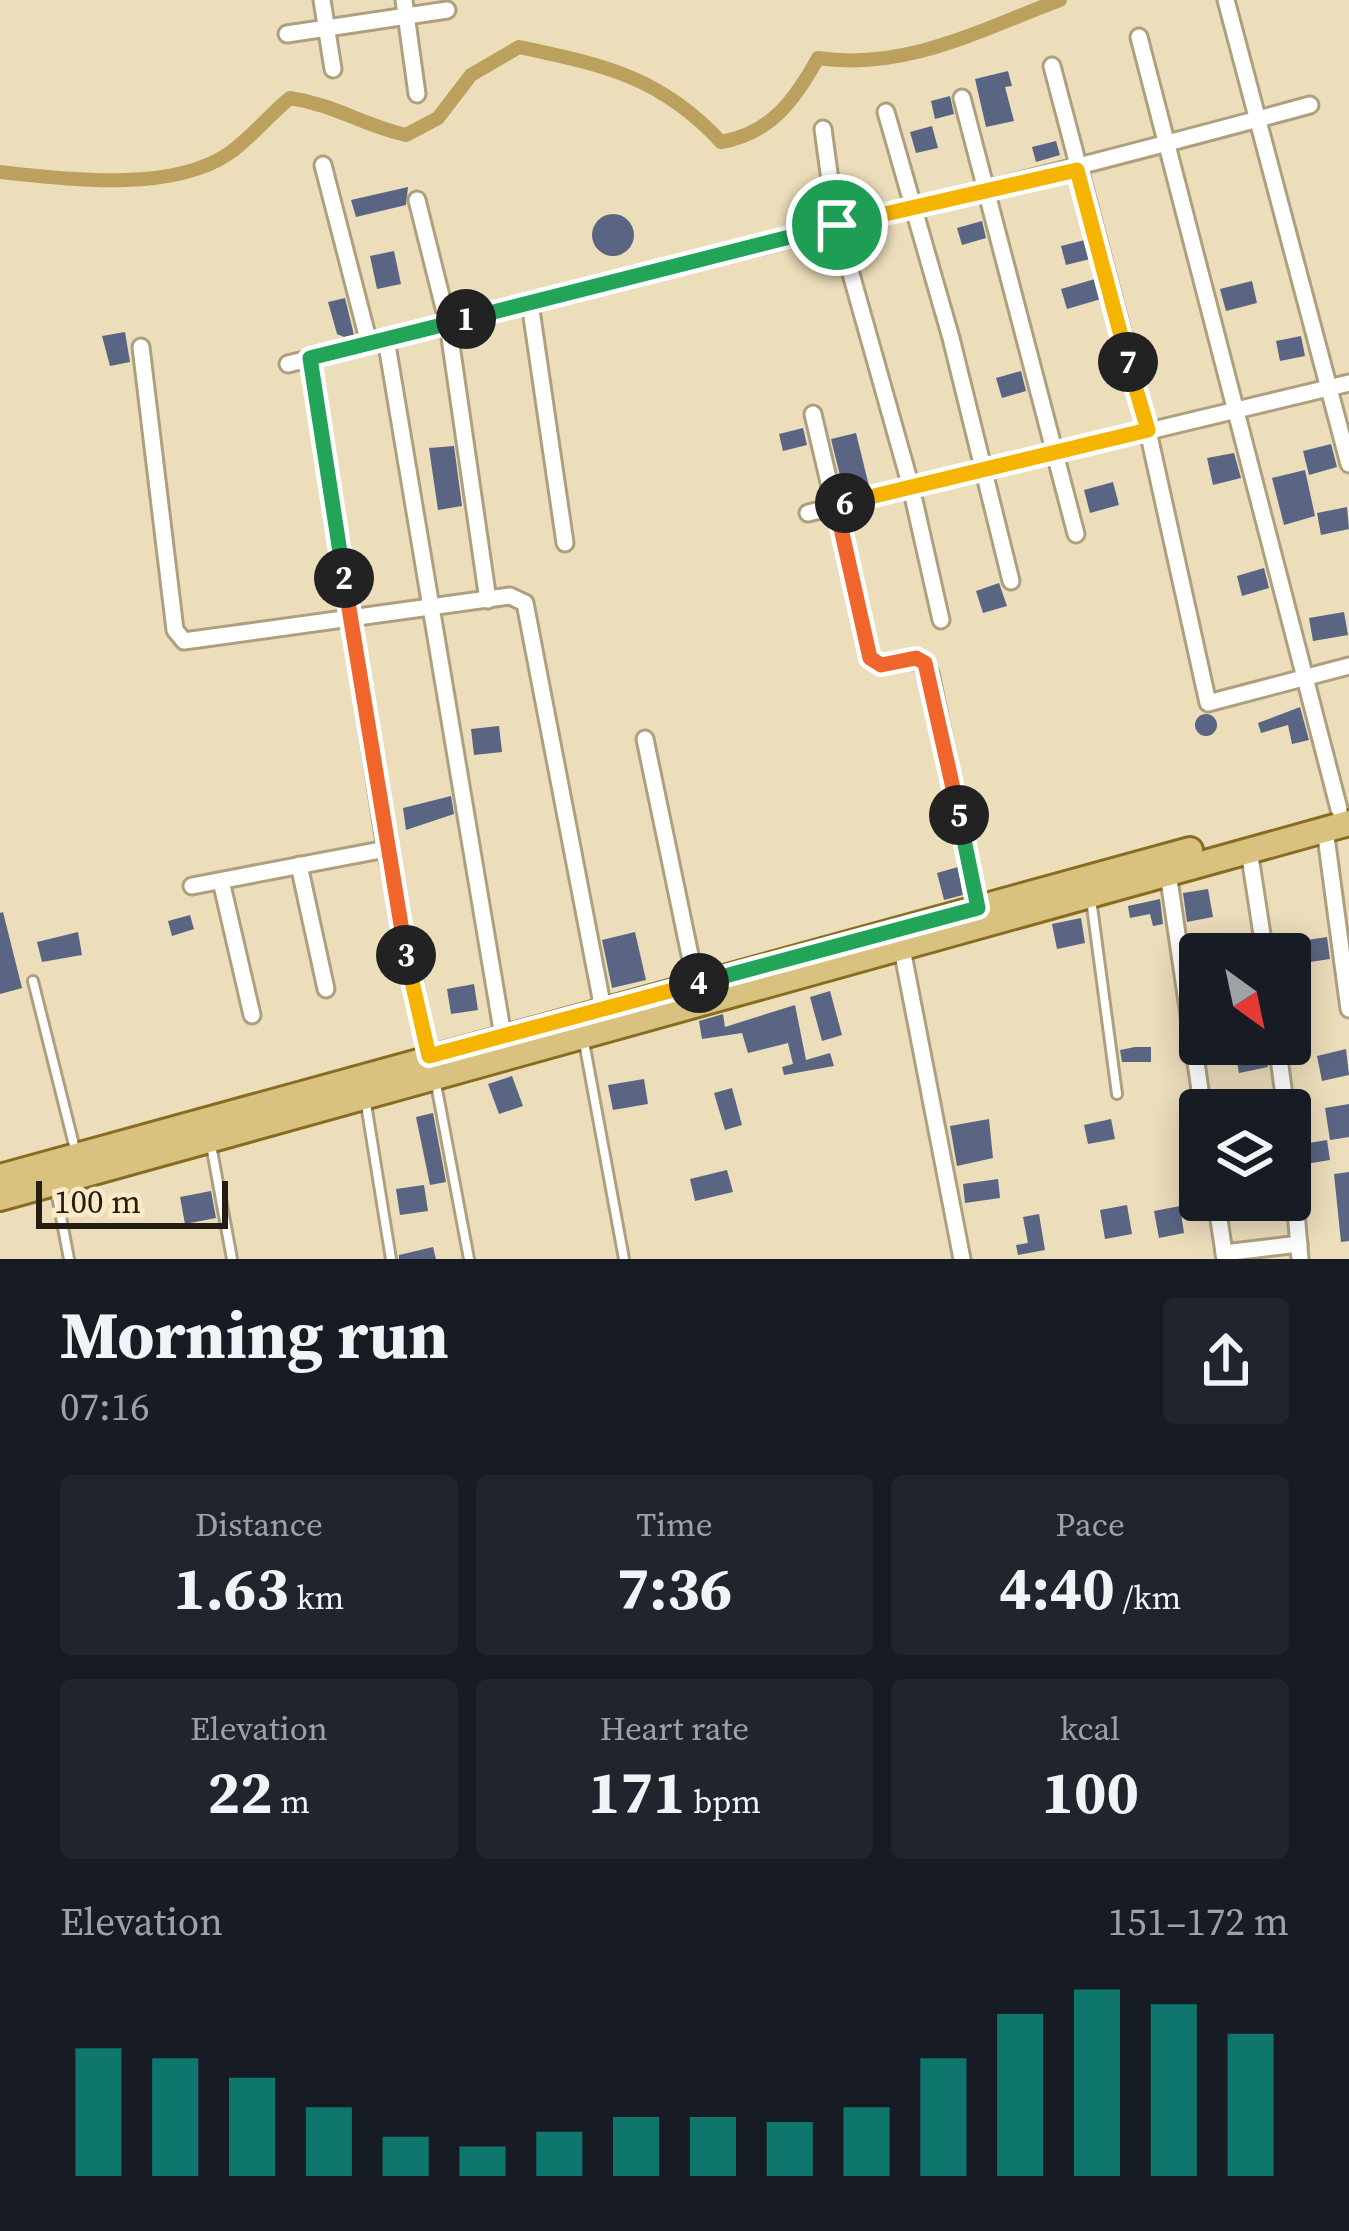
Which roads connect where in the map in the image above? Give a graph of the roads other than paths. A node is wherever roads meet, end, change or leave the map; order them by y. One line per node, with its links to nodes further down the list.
1 (322, 0): 5 (street)
2 (1226, 0): 14 (street)
3 (405, 8): 4 (street); 5 (street); 10 (street)
4 (447, 10)
5 (327, 29): 6 (street); 9 (street)
6 (287, 34)
7 (1139, 37): 16 (street)
8 (1052, 66): 18 (street)
9 (333, 69)
10 (418, 94)
11 (962, 98): 19 (street)
12 (1310, 105): 14 (street)
13 (886, 112): 21 (street)
14 (1256, 120): 16 (street); 30 (street)
15 (823, 129): 22 (street)
16 (1168, 144): 18 (street); 31 (street)
17 (323, 165): 25 (street)
18 (1077, 170): 19 (street); 33 (street)
19 (986, 190): 21 (street); 34 (street)
20 (417, 200): 24 (street)
21 (913, 206): 22 (street); 36 (street)
22 (837, 225): 23 (street); 37 (street)
23 (530, 303): 24 (street); 41 (street)
24 (448, 324): 25 (street); 43 (street)
25 (378, 341): 27 (street); 44 (street)
26 (141, 347): 45 (street)
27 (310, 358): 28 (street); 45 (street)
28 (288, 364)
29 (1349, 383): 30 (street)
30 (1328, 388): 31 (street); 35 (street)
31 (1238, 410): 33 (street); 48 (street)
32 (813, 414): 38 (street)
33 (1148, 430): 34 (street); 48 (street)
34 (1058, 451): 36 (street); 40 (street)
35 (1349, 464)
36 (985, 469): 37 (street); 42 (street)
37 (911, 487): 38 (street); 46 (street)
38 (836, 506): 39 (street); 58 (street)
39 (808, 513)
40 (1076, 534)
41 (565, 544)
42 (1011, 581)
43 (488, 600): 44 (street); 65 (street)
44 (431, 608): 45 (street); 67 (street)
45 (350, 619): 51 (street)
46 (941, 620)
47 (1349, 666): 48 (street)
48 (1304, 677): 50 (street)
49 (645, 740): 62 (street)
50 (1341, 817): 52 (main road); 58 (main road); 64 (street)
51 (386, 849): 53 (street); 69 (street)
52 (1249, 850): 54 (main road); 59 (street)
53 (299, 866): 55 (street); 63 (street)
54 (1168, 873): 57 (main road); 70 (street)
55 (221, 881): 56 (street); 66 (street)
56 (192, 886)
57 (1090, 896): 60 (main road); 71 (lane)
58 (978, 908): 62 (main road)
59 (1262, 933)
60 (902, 949): 68 (main road); 87 (street)
61 (33, 981): 74 (lane)
62 (696, 984): 65 (main road)
63 (326, 988)
64 (1349, 1009)
65 (603, 1010): 67 (main road)
66 (252, 1016)
67 (502, 1036): 69 (main road)
68 (583, 1036): 69 (main road); 86 (lane)
69 (432, 1067): 72 (main road); 74 (main road); 85 (lane)
70 (1200, 1089)
71 (1117, 1094)
72 (364, 1097): 73 (main road); 84 (lane)
73 (210, 1138): 76 (main road); 83 (lane)
74 (76, 1156): 75 (main road)
75 (0, 1177)
76 (55, 1183): 77 (main road); 82 (lane)
77 (0, 1198)
78 (1219, 1221): 81 (street)
79 (1297, 1221): 80 (street)
80 (1300, 1251): 81 (street)
81 (1224, 1256)
82 (69, 1259)
83 (232, 1259)
84 (391, 1259)
85 (469, 1259)
86 (624, 1259)
87 (962, 1259)

